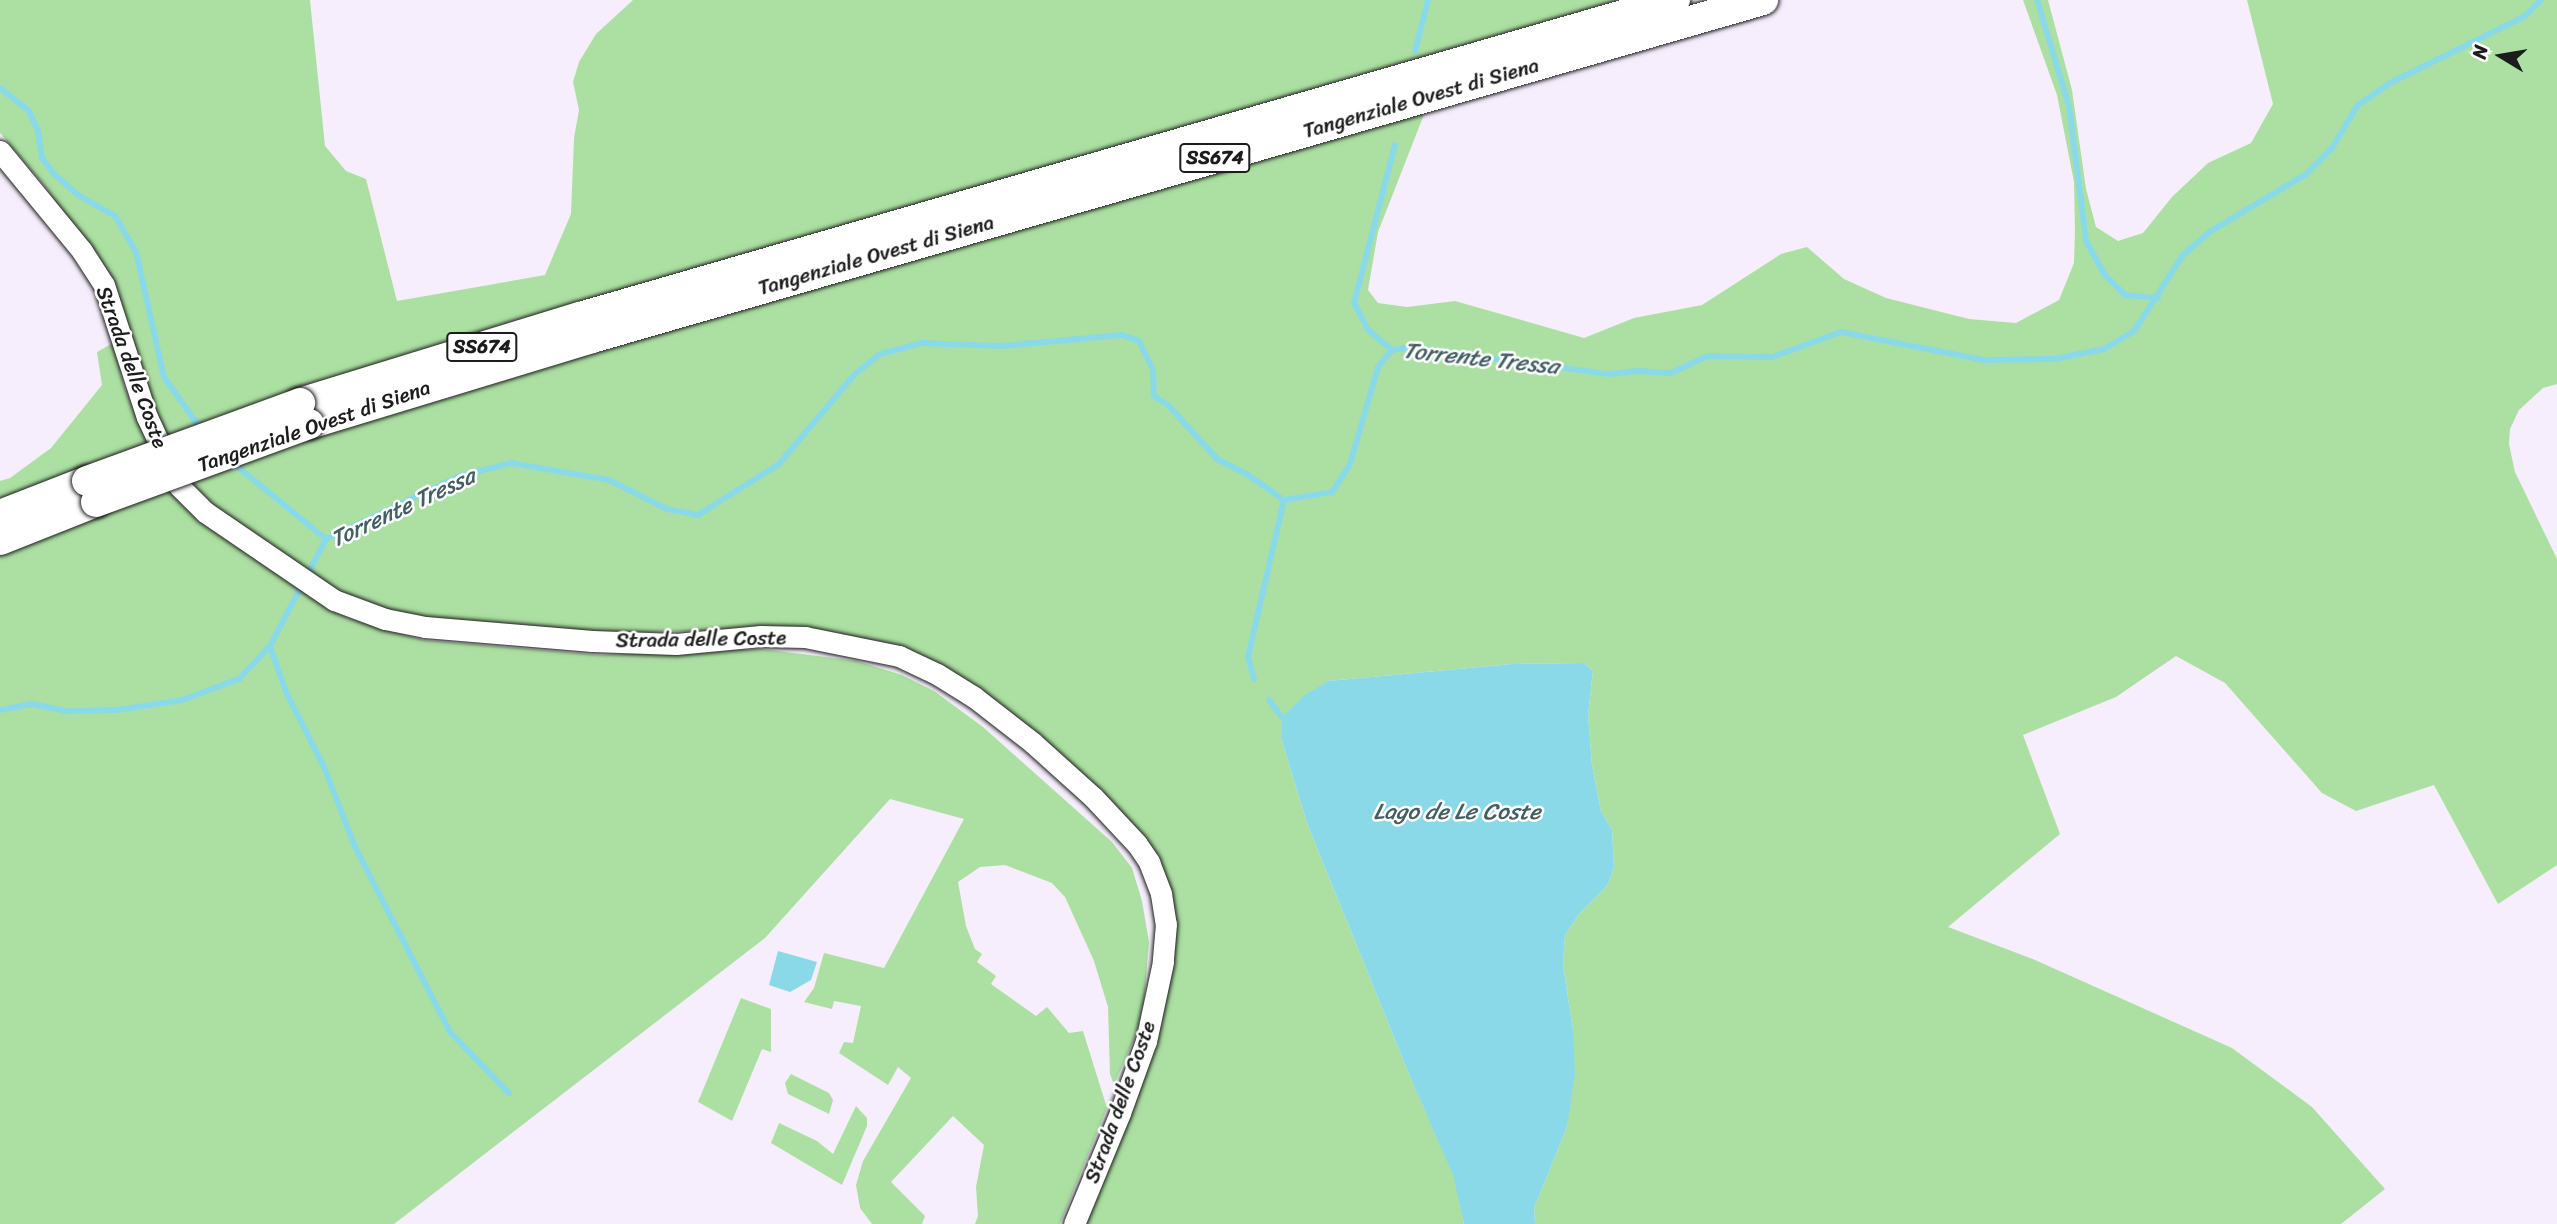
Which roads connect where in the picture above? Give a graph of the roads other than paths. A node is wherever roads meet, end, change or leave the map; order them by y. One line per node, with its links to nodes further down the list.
1 (1675, 0): 4 (highway, Tangenziale Ovest di Siena / SS674)
2 (1763, 0): 4 (highway, Tangenziale Ovest di Siena / SS674)
3 (0, 151): 8 (street, Strada delle Coste)
4 (666, 304): 5 (highway, Tangenziale Ovest di Siena / SS674, bridge)
5 (92, 491): 6 (highway, Tangenziale Ovest di Siena / SS674); 7 (highway, Tangenziale Ovest di Siena / SS674)
6 (0, 515)
7 (0, 540)
8 (1074, 1224)

